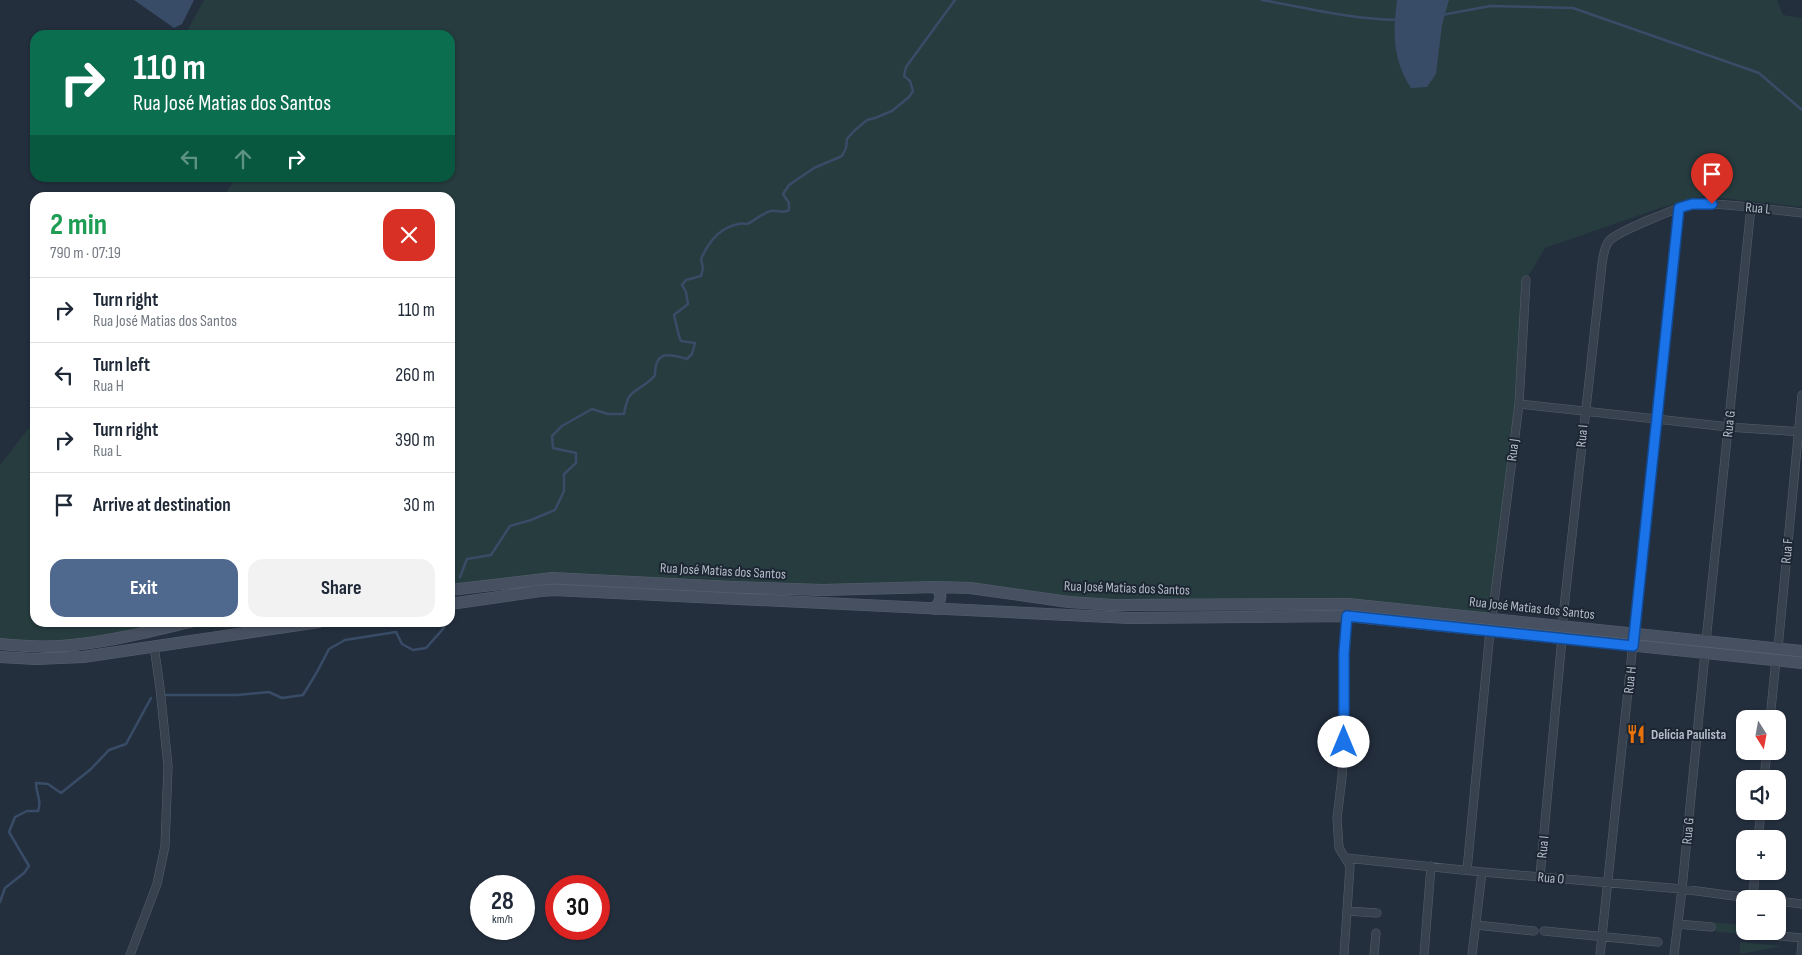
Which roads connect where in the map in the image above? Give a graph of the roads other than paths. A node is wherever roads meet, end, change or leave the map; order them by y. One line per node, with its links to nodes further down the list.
1 (1751, 206): 2 (street, Rua L); 3 (street, Rua L); 10 (street, Rua G)
2 (1679, 208): 4 (street, Rua L); 9 (street, Rua H)
3 (1802, 213)
4 (1606, 246): 8 (street, Rua I)
5 (1526, 280): 7 (street, Rua J)
6 (1802, 395): 11 (street, Rua F)
7 (1519, 404): 8 (street); 20 (street, Rua J)
8 (1585, 410): 9 (street); 21 (street, Rua I)
9 (1657, 418): 10 (street); 25 (street, Rua H)
10 (1728, 427): 11 (street); 30 (street, Rua G)
11 (1800, 432): 32 (street, Rua F)
12 (936, 586): 13 (main road, Rua José Matias dos Santos); 14 (main road, Rua José Matias dos Santos); 17 (main road)
13 (970, 588): 16 (main road, Rua José Matias dos Santos); 18 (main road)
14 (455, 589)
15 (455, 603): 17 (main road, Rua José Matias dos Santos)
16 (1348, 604): 19 (street); 20 (main road, Rua José Matias dos Santos)
17 (934, 609): 18 (main road, Rua José Matias dos Santos)
18 (968, 611): 19 (main road, Rua José Matias dos Santos)
19 (1347, 616): 24 (main road, Rua José Matias dos Santos); 36 (street)
20 (1492, 618): 21 (main road, Rua José Matias dos Santos)
21 (1562, 626): 25 (main road, Rua José Matias dos Santos)
22 (170, 627): 27 (main road)
23 (250, 628): 28 (main road)
24 (1490, 631): 26 (main road, Rua José Matias dos Santos); 38 (street)
25 (1635, 634): 29 (street, Rua H); 30 (main road, Rua José Matias dos Santos)
26 (1562, 638): 29 (main road, Rua José Matias dos Santos); 40 (street, Rua I)
27 (0, 644)
28 (154, 646): 33 (main road); 58 (street)
29 (1633, 646): 30 (main road, Rua José Matias dos Santos); 41 (street, Rua H)
30 (1706, 647): 32 (main road, Rua José Matias dos Santos); 42 (street, Rua G)
31 (1802, 651): 32 (main road, Rua José Matias dos Santos)
32 (1777, 654): 34 (main road, Rua José Matias dos Santos); 35 (street, Rua F)
33 (0, 657)
34 (1802, 663)
35 (1771, 710)
36 (1346, 858): 37 (street, Rua O); 46 (street)
37 (1431, 866): 38 (street, Rua O); 61 (street)
38 (1467, 870): 39 (street, Rua O)
39 (1482, 872): 40 (street, Rua O); 49 (street)
40 (1540, 876): 41 (street, Rua O)
41 (1608, 883): 42 (street, Rua O); 54 (street, Rua H)
42 (1682, 890): 43 (street, Rua O); 48 (street, Rua G)
43 (1736, 896)
44 (1786, 902): 45 (street)
45 (1802, 904)
46 (1347, 911): 47 (street); 59 (street)
47 (1377, 913)
48 (1678, 924): 50 (street); 64 (street, Rua G)
49 (1476, 925): 51 (street); 62 (street)
50 (1711, 927)
51 (1534, 931)
52 (1544, 931): 54 (street)
53 (1376, 933): 60 (street)
54 (1602, 938): 57 (street); 63 (street, Rua H)
55 (1786, 938): 56 (street)
56 (1802, 940): 65 (street)
57 (1658, 942)
58 (130, 955)
59 (1344, 955)
60 (1374, 955)
61 (1424, 955)
62 (1472, 955)
63 (1600, 955)
64 (1674, 955)
65 (1801, 955)

